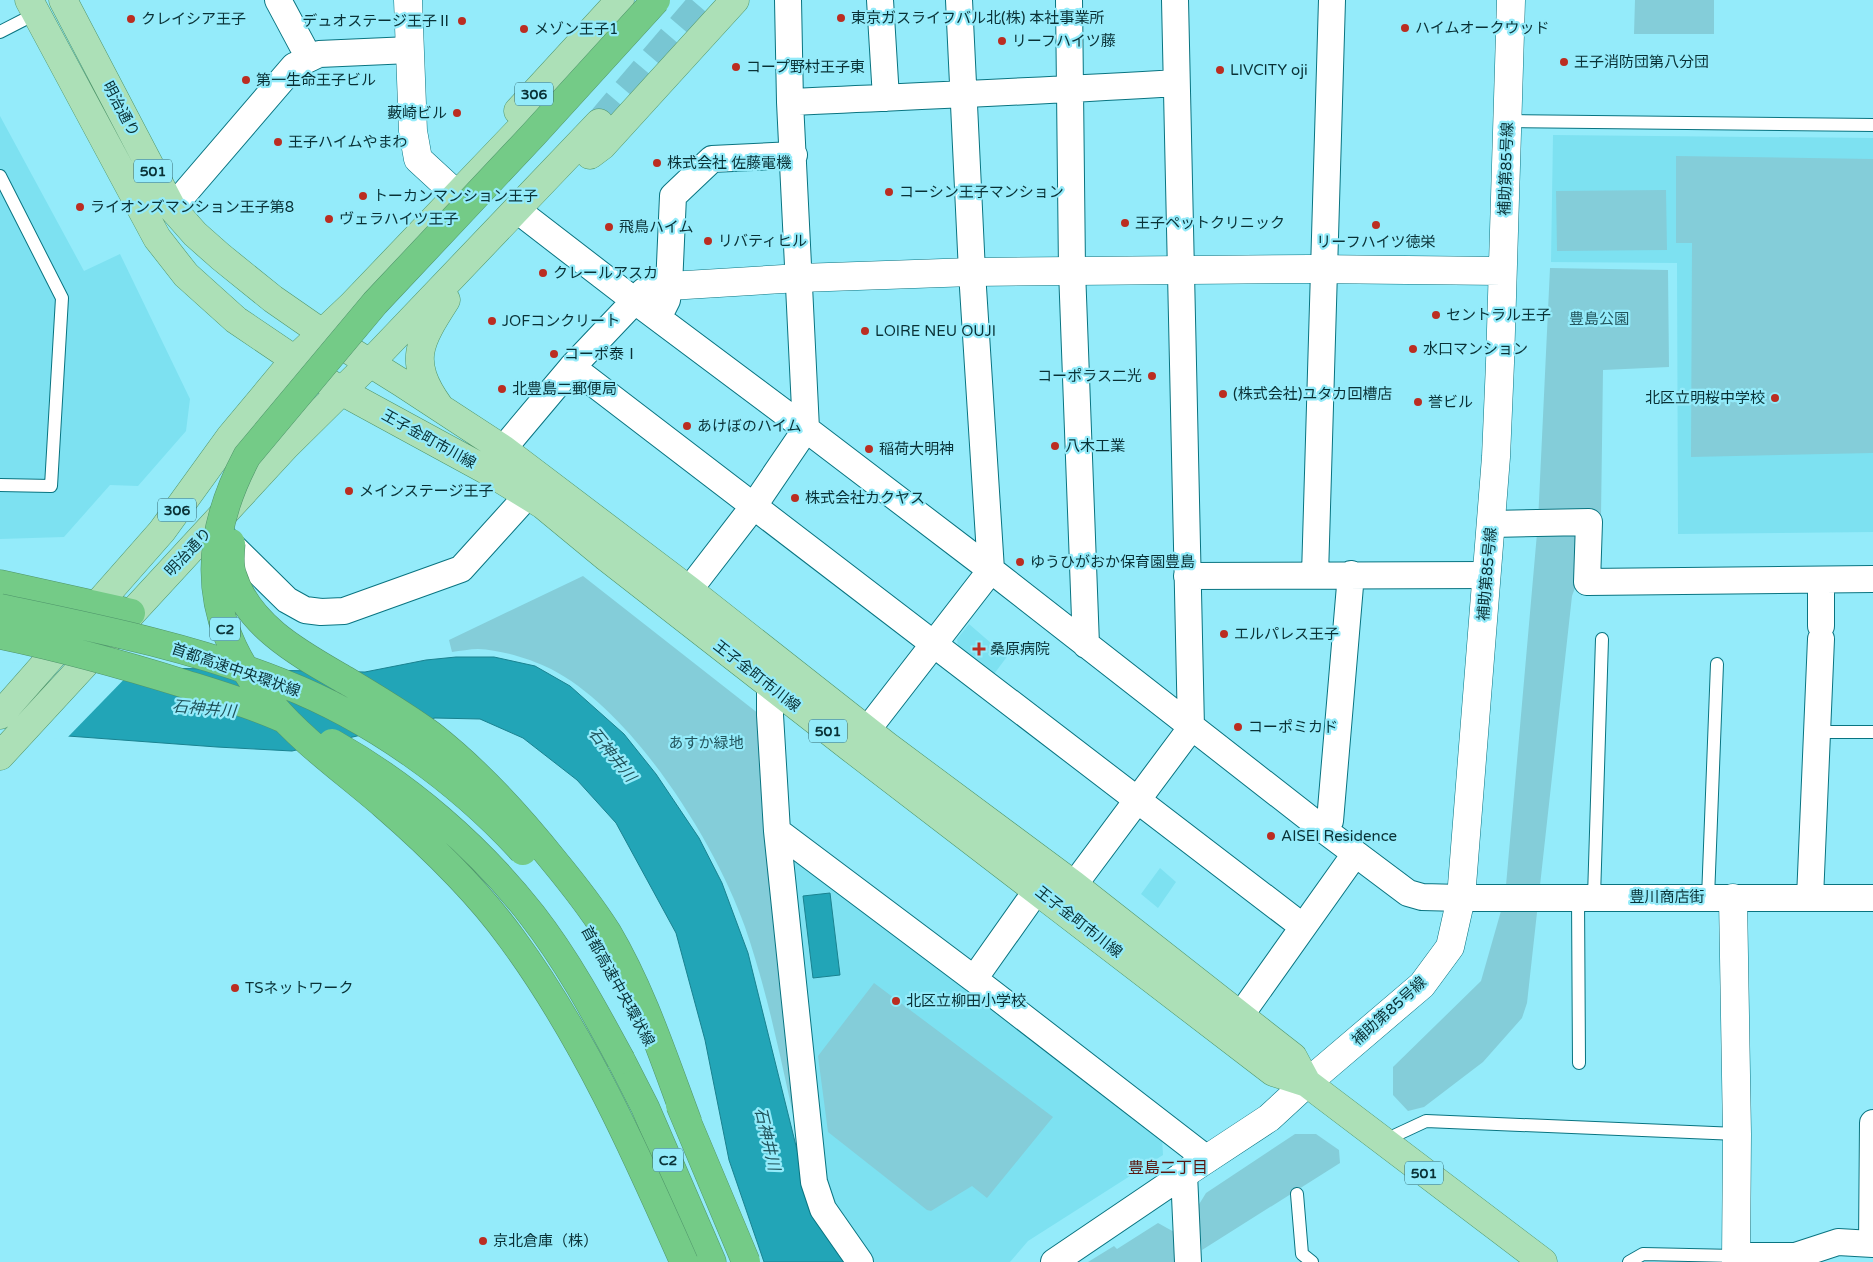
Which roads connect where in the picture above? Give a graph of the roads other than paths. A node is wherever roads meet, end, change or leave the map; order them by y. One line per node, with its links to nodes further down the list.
1 (64, 0): 31 (main road, 明治通り / 501)
2 (278, 0): 18 (street)
3 (408, 0): 17 (street)
4 (620, 0): 30 (main road, 306)
5 (656, 0): 108 (highway, C2, bridge)
6 (671, 0): 99 (highway, C2, bridge)
7 (736, 0): 32 (main road, 306)
8 (788, 0): 24 (street)
9 (880, 0): 23 (street)
10 (959, 0): 22 (street)
11 (1068, 0): 21 (street)
12 (1175, 0): 19 (street)
13 (1332, 0): 34 (street)
14 (1511, 0): 25 (street, 補助第85号線)
15 (33, 7): 16 (lane); 44 (main road, 明治通り / 501)
16 (0, 32)
17 (410, 50): 18 (street); 30 (street)
18 (309, 58): 31 (street)
19 (1176, 83): 21 (street); 36 (street)
20 (562, 86): 30 (main road, 306)
21 (1069, 90): 22 (street); 35 (street)
22 (963, 93): 23 (street); 38 (street)
23 (886, 98): 24 (street)
24 (790, 102): 28 (street)
25 (1508, 121): 27 (lane); 37 (street, 補助第85号線)
26 (599, 123): 32 (main road, 306)
27 (1873, 125)
28 (794, 155): 39 (street); 40 (street)
29 (0, 176): 51 (lane)
30 (456, 194): 43 (main road, 306)
31 (172, 208): 43 (main road, 明治通り / 501)
32 (516, 210): 33 (main road, 306); 41 (street, 豊川商店街)
33 (484, 244): 45 (main road, 306); 48 (main road)
34 (1323, 269): 36 (street); 37 (street); 57 (street)
35 (1072, 270): 36 (street); 38 (street); 71 (street)
36 (1182, 270): 60 (street)
37 (1502, 271): 54 (street, 補助第85号線)
38 (972, 272): 39 (street); 56 (street)
39 (800, 278): 40 (street); 49 (street)
40 (669, 286): 41 (street); 42 (street)
41 (635, 302): 42 (street, 豊川商店街); 46 (street)
42 (658, 318): 49 (street, 豊川商店街)
43 (322, 333): 44 (main road, 306); 45 (main road, 明治通り / 501)
44 (295, 359): 47 (main road, 明治通り / 501); 65 (main road, 306)
45 (369, 364): 47 (main road, 306); 48 (main road, 王子金町市川線 / 501)
46 (572, 367): 50 (street); 53 (street)
47 (341, 391): 52 (main road, 王子金町市川線 / 501); 55 (main road, 明治通り / 306)
48 (439, 407): 50 (main road, 王子金町市川線 / 501)
49 (806, 429): 53 (street); 56 (street, 豊川商店街)
50 (503, 449): 64 (main road, 王子金町市川線 / 501)
51 (0, 485)
52 (528, 495): 55 (street); 76 (main road, 王子金町市川線 / 501)
53 (753, 507): 64 (street); 70 (street)
54 (1491, 524): 59 (street, 補助第85号線); 62 (street)
55 (212, 526): 67 (main road, 明治通り / 306)
56 (991, 570): 70 (street); 71 (street, 豊川商店街)
57 (1315, 574): 58 (street); 60 (street)
58 (1351, 574): 59 (street); 84 (street)
59 (1487, 575): 90 (street, 補助第85号線)
60 (1187, 576): 78 (street)
61 (1873, 579): 62 (street)
62 (1821, 580): 79 (street)
63 (0, 584): 65 (highway)
64 (689, 590): 81 (main road, 王子金町市川線 / 501)
65 (97, 605): 67 (highway); 73 (main road, 306)
66 (0, 608): 99 (highway, 首都高速中央環状線 / C2, bridge)
67 (131, 613): 74 (main road, 明治通り / 306)
68 (0, 636): 109 (highway, 首都高速中央環状線 / C2, bridge)
69 (1602, 639): 89 (lane)
70 (934, 644): 81 (street); 83 (street)
71 (1086, 644): 78 (street, 豊川商店街)
72 (0, 646): 73 (highway)
73 (53, 656): 74 (highway); 77 (main road, 306)
74 (83, 664): 82 (main road, 明治通り / 306)
75 (1717, 664): 91 (lane)
76 (770, 686): 81 (main road, 王子金町市川線 / 501); 85 (street)
77 (0, 715)
78 (1191, 728): 83 (street); 84 (street, 豊川商店街)
79 (1816, 732): 80 (lane); 92 (street)
80 (1873, 732)
81 (859, 740): 87 (main road, 王子金町市川線 / 501); 88 (main road, 王子金町市川線 / 501)
82 (0, 756)
83 (1137, 798): 87 (street); 94 (street)
84 (1324, 830): 86 (street, 豊川商店街)
85 (778, 831): 95 (street); 111 (street)
86 (1355, 854): 90 (street, 豊川商店街); 94 (street)
87 (1074, 885): 96 (main road, 王子金町市川線 / 501)
88 (1037, 890): 95 (street); 98 (main road, 王子金町市川線 / 501)
89 (1586, 897): 90 (street, 豊川商店街); 91 (street, 豊川商店街); 97 (lane)
90 (1461, 898): 98 (street, 補助第85号線)
91 (1721, 898): 92 (street, 豊川商店街); 101 (street)
92 (1810, 898): 93 (street, 豊川商店街)
93 (1873, 898)
94 (1302, 926): 96 (street)
95 (974, 979): 103 (street)
96 (1240, 1016): 98 (main road, 王子金町市川線 / 501)
97 (1579, 1063)
98 (1307, 1082): 102 (main road, 王子金町市川線 / 501); 103 (street, 補助第85号線)
99 (688, 1123): 110 (highway, 首都高速中央環状線 / C2, bridge)
100 (1873, 1123): 106 (street)
101 (1737, 1134): 102 (lane); 107 (street)
102 (1383, 1141): 115 (main road, 王子金町市川線 / 501)
103 (1207, 1160): 104 (street, 補助第85号線)
104 (1184, 1174): 112 (street); 113 (street)
105 (1296, 1194): 114 (lane)
106 (1873, 1244): 107 (street)
107 (1735, 1259): 116 (lane)
108 (684, 1262)
109 (712, 1262)
110 (746, 1262)
111 (860, 1262)
112 (1054, 1262)
113 (1188, 1262)
114 (1312, 1262)
115 (1543, 1262)
116 (1629, 1262)

